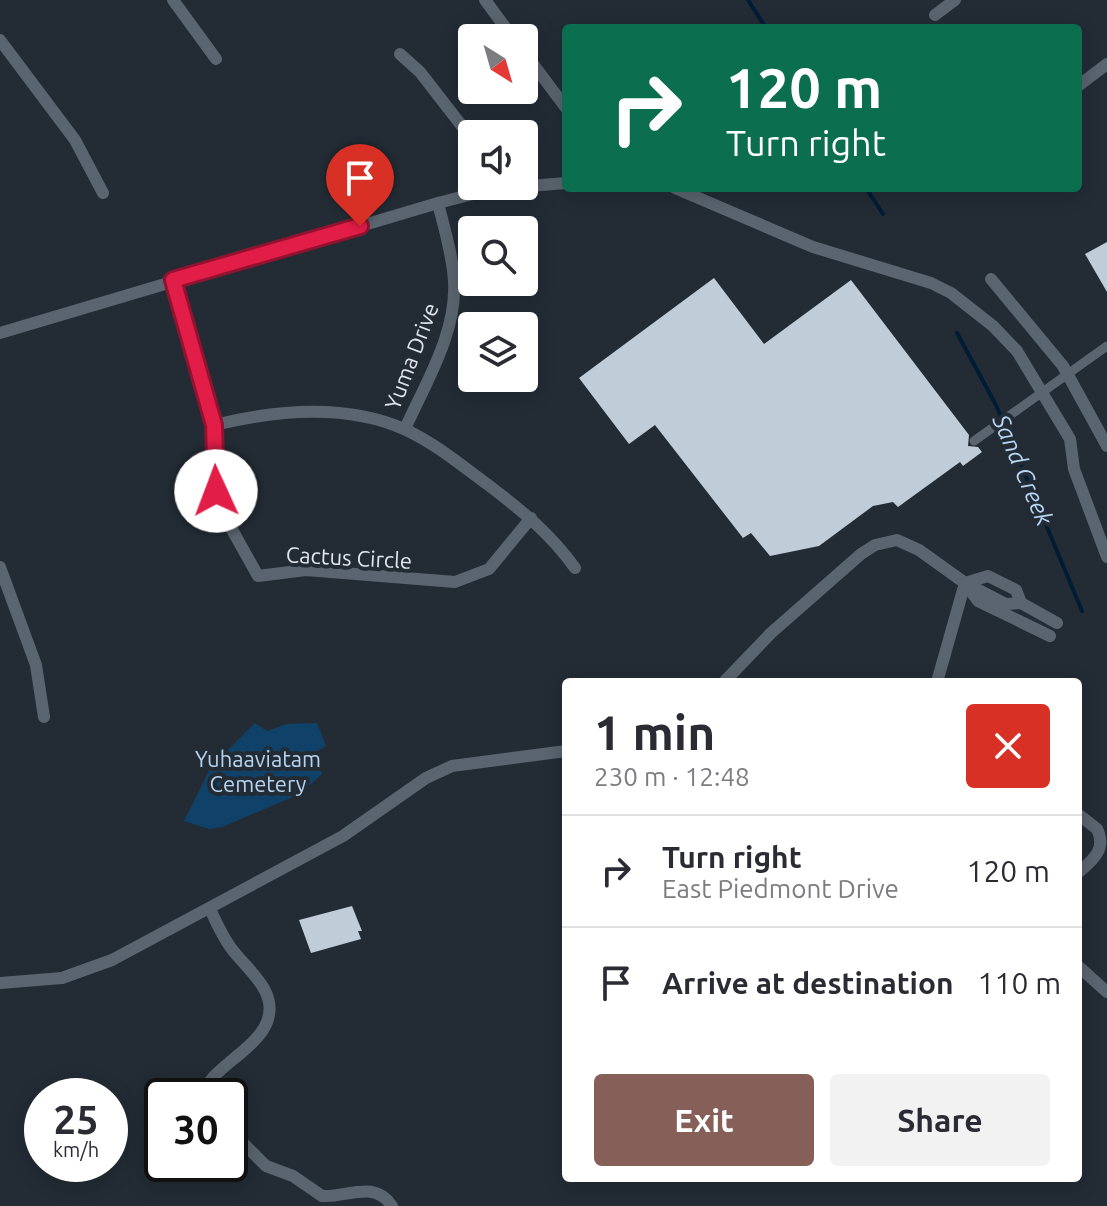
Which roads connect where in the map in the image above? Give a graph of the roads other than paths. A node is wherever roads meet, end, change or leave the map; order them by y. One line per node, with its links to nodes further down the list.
1 (173, 0): 8 (street)
2 (485, 0): 5 (street)
3 (955, 0): 4 (street)
4 (935, 15)
5 (503, 24)
6 (0, 40): 17 (street)
7 (400, 54): 13 (street)
8 (216, 59)
9 (1107, 64): 11 (street)
10 (538, 71): 12 (street)
11 (1082, 83)
12 (562, 103)
13 (458, 121)
14 (562, 183): 15 (street)
15 (538, 184)
16 (684, 192): 29 (street)
17 (103, 193)
18 (458, 197): 19 (street)
19 (438, 203): 21 (street); 25 (street, Yuma Drive)
20 (991, 279): 27 (street)
21 (173, 280): 22 (street); 24 (street, Cactus Circle)
22 (0, 333)
23 (1107, 346): 26 (street)
24 (214, 425): 25 (street); 28 (street, Cactus Circle)
25 (405, 429): 28 (street)
26 (974, 441)
27 (1107, 446)
28 (531, 518): 31 (street)
29 (1107, 557)
30 (0, 567): 37 (street)
31 (575, 568)
32 (965, 583): 33 (street); 34 (street); 35 (street); 36 (street)
33 (1057, 623)
34 (1050, 636)
35 (728, 678)
36 (938, 678)
37 (44, 717)
38 (562, 752): 41 (street)
39 (1082, 817): 40 (street)
40 (1082, 869)
41 (210, 909): 43 (street); 45 (street)
42 (1082, 970): 44 (street)
43 (0, 983)
44 (1107, 992)
45 (212, 1078)
46 (248, 1148): 47 (street)
47 (392, 1206)

